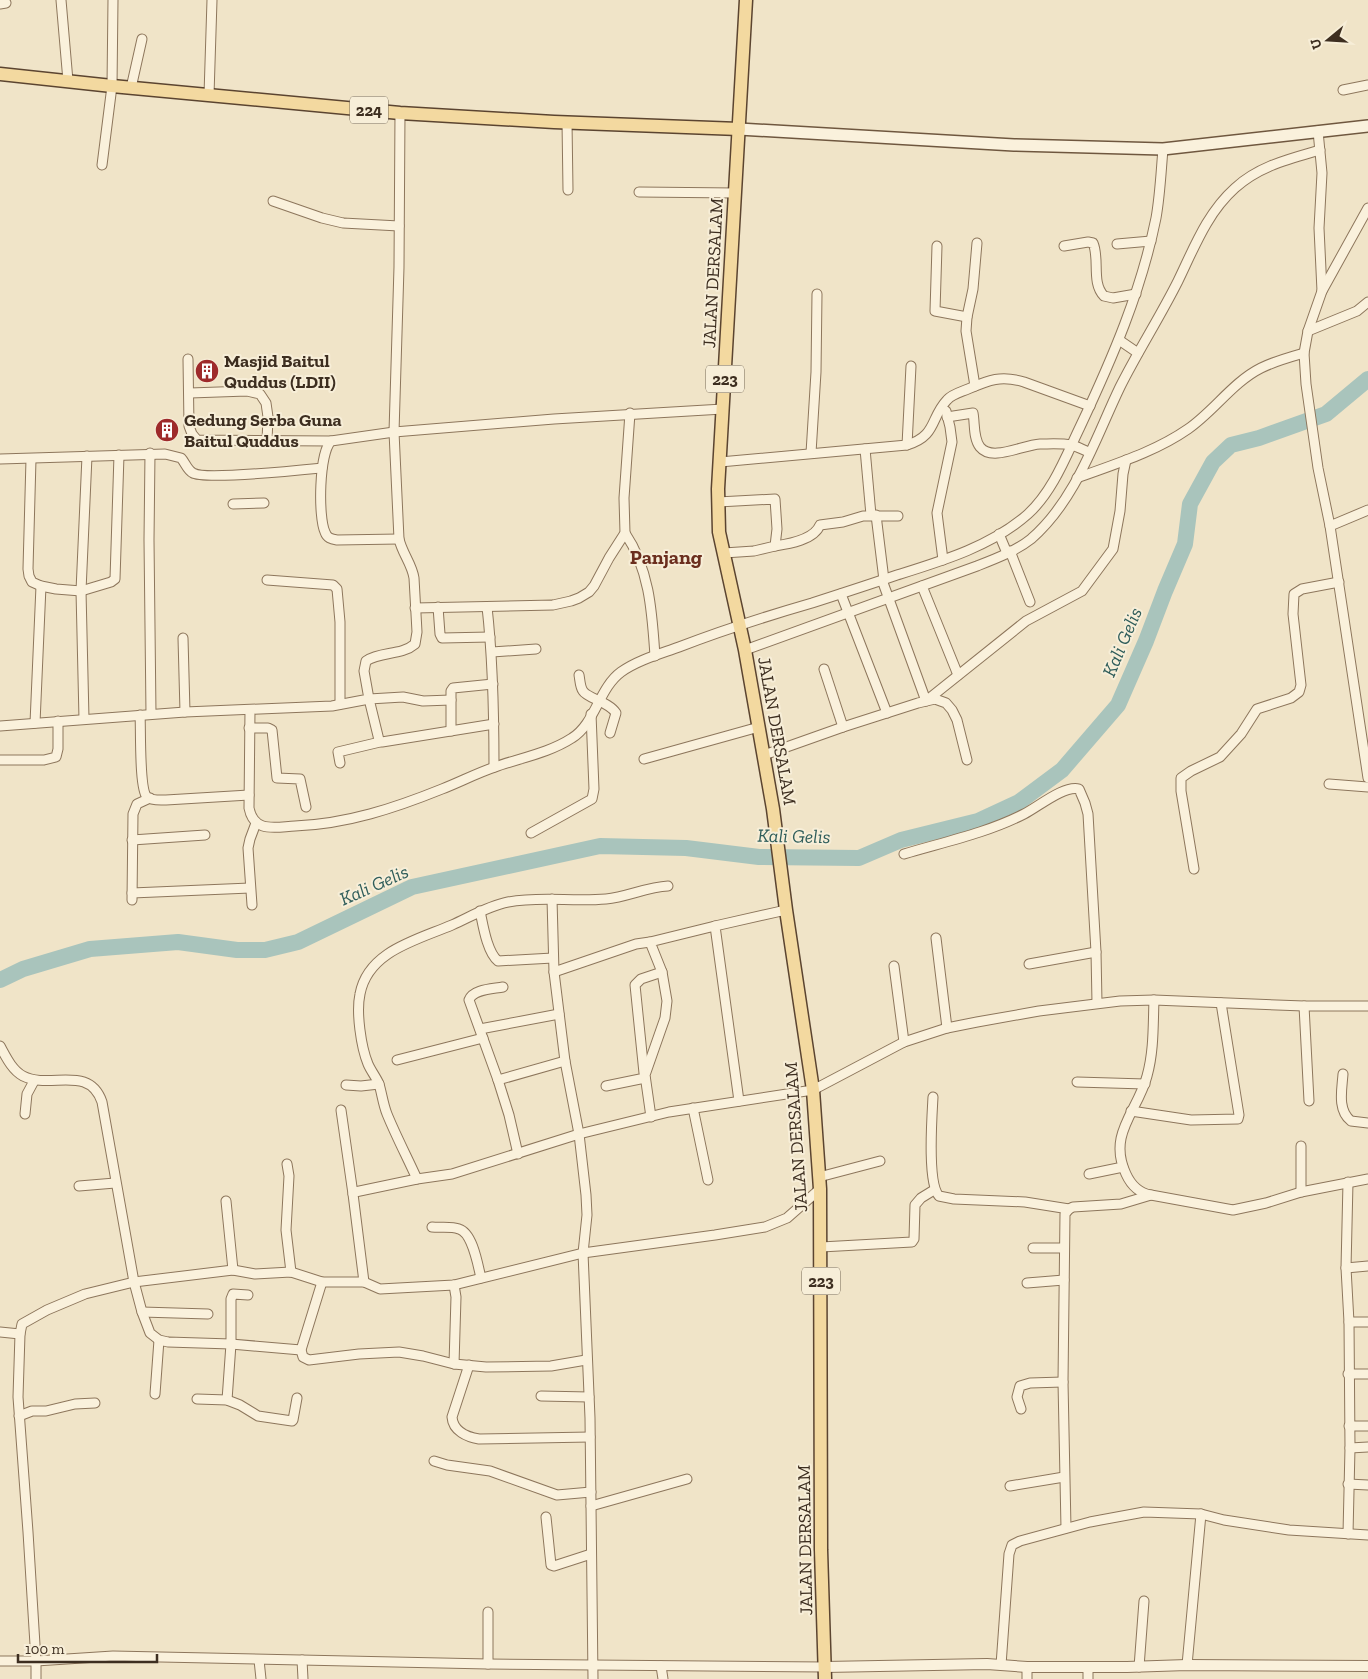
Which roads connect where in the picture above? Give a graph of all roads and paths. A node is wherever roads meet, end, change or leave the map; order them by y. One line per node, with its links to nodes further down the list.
1 (61, 0): 7 (street)
2 (113, 0): 8 (street)
3 (212, 0): 12 (street)
4 (746, 0): 16 (main road, JALAN DERSALAM)
5 (142, 39): 10 (street)
6 (0, 74): 7 (main road, 224)
7 (68, 81): 8 (main road, 224)
8 (112, 86): 10 (main road, 224); 20 (street)
9 (1368, 86): 11 (street)
10 (131, 88): 12 (main road, 224)
11 (1343, 90)
12 (209, 95): 13 (main road, 224)
13 (400, 113): 14 (main road, 224); 26 (street)
14 (567, 122): 16 (main road, 224); 21 (street)
15 (1368, 126): 17 (main road)
16 (739, 129): 18 (main road); 23 (main road, JALAN DERSALAM / 223)
17 (1318, 131): 18 (main road); 19 (street)
18 (1163, 149): 27 (street)
19 (1320, 150): 32 (street); 39 (street)
20 (102, 165)
21 (568, 190)
22 (639, 192): 23 (street)
23 (735, 193): 47 (main road, JALAN DERSALAM / 223)
24 (273, 201): 26 (street)
25 (1368, 208): 32 (street)
26 (399, 226): 50 (street)
27 (1151, 241): 29 (street); 34 (street)
28 (977, 243): 36 (street)
29 (1118, 244)
30 (937, 246): 36 (street)
31 (1064, 246): 34 (street)
32 (1322, 292): 37 (street)
33 (817, 294): 58 (street)
34 (1136, 294): 38 (street)
35 (1368, 302): 37 (street)
36 (967, 317): 43 (street)
37 (1308, 331): 40 (street)
38 (1119, 340): 39 (street); 46 (street)
39 (1135, 350): 56 (street)
40 (1304, 353): 63 (street); 73 (street)
41 (188, 359): 44 (street)
42 (911, 366): 53 (street)
43 (975, 386): 45 (street); 46 (street)
44 (190, 393): 51 (street); 51 (street)
45 (944, 404): 49 (street); 53 (street)
46 (1090, 406): 54 (street)
47 (724, 409): 48 (street); 64 (main road, JALAN DERSALAM / 223)
48 (630, 413): 50 (street); 74 (street)
49 (947, 417): 54 (street); 80 (street)
50 (394, 432): 52 (street); 76 (street)
51 (267, 441): 52 (street)
52 (331, 441): 65 (street)
53 (907, 445): 55 (street)
54 (1073, 445): 56 (street); 75 (street)
55 (865, 449): 58 (street); 71 (street)
56 (1088, 452): 66 (street)
57 (150, 453): 59 (street); 65 (street); 113 (street)
58 (811, 453): 64 (street)
59 (119, 455): 60 (street); 86 (street)
60 (88, 456): 62 (street); 86 (street)
61 (0, 459): 62 (street)
62 (31, 459): 84 (street)
63 (1126, 460): 66 (street); 102 (street)
64 (720, 462): 67 (main road, JALAN DERSALAM / 223)
65 (322, 468): 76 (street)
66 (1077, 478): 78 (street)
67 (718, 502): 77 (street); 79 (main road, JALAN DERSALAM / 223)
68 (264, 503): 69 (street)
69 (232, 504)
70 (1368, 510): 73 (street)
71 (873, 515): 72 (street); 77 (street); 82 (street)
72 (898, 516)
73 (1330, 526): 83 (street)
74 (625, 533): 91 (street); 100 (street)
75 (998, 534): 78 (street); 80 (street)
76 (399, 539): 92 (street)
77 (774, 546): 79 (street)
78 (1008, 552): 85 (street); 89 (street)
79 (724, 553): 94 (main road, JALAN DERSALAM / 223)
80 (943, 560): 82 (street)
81 (268, 580): 109 (street)
82 (883, 580): 87 (street); 88 (street)
83 (1339, 582): 117 (street); 145 (street)
84 (41, 586): 86 (street); 119 (street)
85 (922, 586): 88 (street); 102 (street)
86 (81, 591): 116 (street)
87 (842, 596): 93 (street); 94 (street)
88 (887, 599): 93 (street); 108 (street)
89 (1030, 602)
90 (438, 607): 91 (street); 92 (street); 95 (street)
91 (486, 607): 95 (street)
92 (415, 608): 105 (street)
93 (848, 611): 97 (street); 112 (street)
94 (739, 626): 97 (main road, JALAN DERSALAM / 223); 100 (street)
95 (490, 637): 99 (street)
96 (182, 638): 111 (street)
97 (744, 648): 123 (main road, JALAN DERSALAM / 223)
98 (536, 649): 99 (street)
99 (492, 652): 104 (street)
100 (654, 656): 107 (street)
101 (824, 669): 122 (street)
102 (958, 674): 108 (street)
103 (579, 675): 107 (street)
104 (493, 684): 106 (street); 120 (street)
105 (369, 698): 106 (street); 109 (street); 127 (street)
106 (451, 700): 125 (street)
107 (600, 700): 114 (street); 126 (street)
108 (926, 701): 112 (street); 131 (street)
109 (340, 704): 110 (street)
110 (250, 710): 111 (street); 124 (street)
111 (185, 712): 113 (street)
112 (887, 713): 122 (street)
113 (151, 714): 115 (street)
114 (591, 714): 133 (street); 141 (street)
115 (140, 715): 116 (street); 138 (street)
116 (84, 719): 118 (street)
117 (1363, 719): 134 (street)
118 (58, 721): 119 (street); 130 (street)
119 (36, 723): 121 (street)
120 (494, 724): 125 (street); 133 (street)
121 (0, 726)
122 (843, 726): 128 (street)
123 (759, 727): 128 (main road, JALAN DERSALAM / 223); 129 (street)
124 (250, 728): 137 (street); 139 (street)
125 (450, 731): 127 (street)
126 (610, 733)
127 (380, 742): 132 (street)
128 (764, 755): 150 (main road, JALAN DERSALAM / 223)
129 (644, 759)
130 (0, 760)
131 (967, 760)
132 (340, 763)
133 (494, 767): 140 (street)
134 (1368, 776)
135 (1329, 784): 136 (street)
136 (1368, 786)
137 (249, 794): 138 (street); 140 (street)
138 (150, 798): 143 (street)
139 (306, 807)
140 (256, 823): 147 (street)
141 (531, 833)
142 (205, 835): 143 (street)
143 (132, 840): 147 (street)
144 (904, 854): 155 (street)
145 (1194, 869)
146 (668, 886): 148 (street)
147 (250, 888): 149 (street)
148 (552, 899): 151 (street); 156 (street)
149 (252, 905)
150 (786, 910): 152 (street); 183 (main road, JALAN DERSALAM / 223)
151 (480, 912): 156 (street); 179 (street)
152 (715, 926): 154 (street); 185 (street)
153 (936, 938): 168 (street)
154 (650, 942): 159 (street); 160 (street)
155 (1096, 952): 157 (street); 163 (street)
156 (553, 958): 159 (street)
157 (1029, 964)
158 (894, 966): 170 (street)
159 (554, 972): 167 (street)
160 (662, 972): 175 (street); 175 (street)
161 (503, 986): 169 (street)
162 (1154, 1000): 163 (street); 164 (street); 180 (street)
163 (1097, 1003): 168 (street)
164 (1221, 1003): 165 (street); 189 (street)
165 (1304, 1006): 166 (street); 186 (street)
166 (1368, 1006)
167 (560, 1014): 169 (street); 173 (street)
168 (947, 1028): 170 (street)
169 (481, 1033): 172 (street); 176 (street)
170 (904, 1042): 183 (street)
171 (0, 1046): 177 (street)
172 (397, 1060)
173 (566, 1061): 176 (street); 193 (street)
174 (1343, 1074): 192 (street)
175 (645, 1077): 182 (street); 191 (street)
176 (498, 1080): 195 (street)
177 (34, 1081): 190 (street); 204 (street)
178 (1077, 1082): 180 (street)
179 (379, 1084): 181 (street); 200 (street)
180 (1145, 1084): 189 (street)
181 (346, 1085)
182 (606, 1086)
183 (813, 1090): 185 (street); 205 (main road, JALAN DERSALAM / 223)
184 (933, 1097): 207 (street)
185 (739, 1101): 187 (street)
186 (1309, 1101)
187 (693, 1108): 191 (street); 202 (street)
188 (341, 1110): 209 (street)
189 (1131, 1111): 198 (street)
190 (25, 1114)
191 (651, 1117): 193 (street)
192 (1368, 1123)
193 (579, 1134): 195 (street); 217 (street)
194 (1301, 1146): 208 (street)
195 (518, 1154): 200 (street)
196 (880, 1161): 205 (street)
197 (287, 1164): 221 (street)
198 (1123, 1167): 199 (street); 210 (street)
199 (1089, 1174)
200 (417, 1178): 209 (street)
201 (1368, 1178): 203 (street)
202 (708, 1180)
203 (1348, 1182): 208 (street); 219 (street)
204 (115, 1183): 206 (street); 224 (street)
205 (819, 1183): 214 (main road, JALAN DERSALAM / 223); 217 (street)
206 (80, 1186)
207 (934, 1190): 212 (street); 214 (street)
208 (1301, 1192): 210 (street)
209 (353, 1194): 226 (street)
210 (1151, 1195): 212 (street)
211 (226, 1201): 220 (street)
212 (1069, 1209): 216 (street)
213 (432, 1227): 222 (street)
214 (821, 1246): 288 (main road, JALAN DERSALAM / 223)
215 (1033, 1248): 216 (street)
216 (1064, 1248): 223 (street)
217 (583, 1253): 222 (street); 239 (street)
218 (1368, 1266): 219 (street)
219 (1346, 1268): 232 (street)
220 (233, 1270): 221 (street); 224 (street)
221 (291, 1272): 225 (street)
222 (482, 1278): 228 (street)
223 (1064, 1280): 227 (street); 244 (street)
224 (134, 1282): 230 (street); 235 (street)
225 (322, 1282): 226 (street); 238 (street)
226 (364, 1282): 228 (street)
227 (1026, 1283)
228 (454, 1285): 240 (street)
229 (248, 1295): 237 (street)
230 (142, 1312): 231 (street); 236 (street)
231 (208, 1314)
232 (1349, 1322): 233 (street); 242 (street)
233 (1368, 1322)
234 (0, 1332): 235 (street)
235 (20, 1334): 253 (street)
236 (159, 1340): 237 (street); 245 (street)
237 (231, 1344): 238 (street); 250 (street)
238 (301, 1350): 240 (street)
239 (586, 1360): 241 (street); 247 (street)
240 (454, 1364): 241 (street)
241 (470, 1365): 256 (street)
242 (1348, 1374): 243 (street); 254 (street)
243 (1368, 1374)
244 (1063, 1382): 252 (street); 260 (street)
245 (155, 1394)
246 (541, 1396): 247 (street)
247 (589, 1397): 256 (street)
248 (297, 1398): 250 (street)
249 (197, 1399): 250 (street)
250 (227, 1400)
251 (95, 1403): 253 (street)
252 (1021, 1409)
253 (19, 1416): 278 (street)
254 (1350, 1426): 255 (street); 258 (street)
255 (1368, 1426)
256 (590, 1437): 265 (street)
257 (1368, 1447): 258 (street)
258 (1350, 1448): 262 (street)
259 (434, 1461): 265 (street)
260 (1064, 1477): 264 (street); 269 (street)
261 (687, 1478): 266 (street)
262 (1348, 1484): 263 (street); 270 (street)
263 (1368, 1484)
264 (1010, 1486)
265 (591, 1492): 266 (street)
266 (591, 1506): 272 (street)
267 (1201, 1514): 269 (street); 270 (street); 281 (street)
268 (546, 1517): 272 (street)
269 (1066, 1528): 280 (street)
270 (1348, 1534): 271 (street)
271 (1368, 1534)
272 (590, 1554): 282 (street)
273 (1144, 1601): 287 (street)
274 (488, 1612): 279 (street)
275 (259, 1660): 276 (street); 278 (street); 290 (street)
276 (302, 1660): 279 (street); 291 (street)
277 (0, 1661): 278 (street)
278 (36, 1661): 289 (street)
279 (488, 1664): 282 (street)
280 (1001, 1665): 285 (street); 288 (street)
281 (1187, 1665): 284 (street); 287 (street)
282 (592, 1666): 283 (street); 292 (street)
283 (661, 1666): 288 (street); 293 (street)
284 (1368, 1666)
285 (1027, 1667): 286 (street); 294 (street)
286 (1088, 1667): 287 (street); 295 (street)
287 (1139, 1667)
288 (825, 1673)
289 (36, 1679)
290 (261, 1679)
291 (303, 1679)
292 (593, 1679)
293 (663, 1679)
294 (1027, 1679)
295 (1088, 1679)

